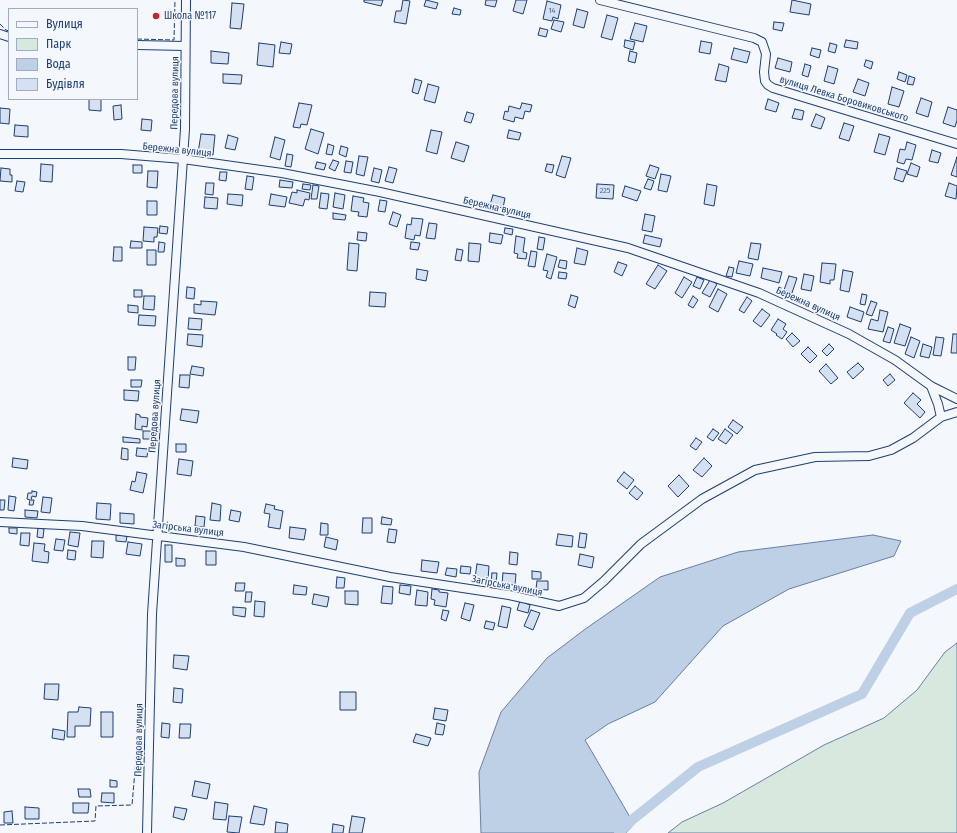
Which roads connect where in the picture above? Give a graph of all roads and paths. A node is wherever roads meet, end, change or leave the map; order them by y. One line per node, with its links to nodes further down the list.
1 (186, 0): 4 (street, Передова вулиця)
2 (600, 0): 5 (street, вулиця Левка Боровиковського)
3 (138, 45): 4 (street)
4 (186, 46): 7 (street, Передова вулиця)
5 (957, 144)
6 (0, 154): 7 (street, Бережна вулиця)
7 (183, 159): 8 (street, Бережна вулиця); 13 (street, Передова вулиця)
8 (931, 386): 9 (street, Бережна вулиця); 11 (street)
9 (957, 399)
10 (957, 412): 11 (street, Загірська вулиця)
11 (941, 417): 13 (street, Загірська вулиця)
12 (0, 522): 13 (street, Загірська вулиця)
13 (157, 535): 14 (street, Передова вулиця)
14 (147, 833)

